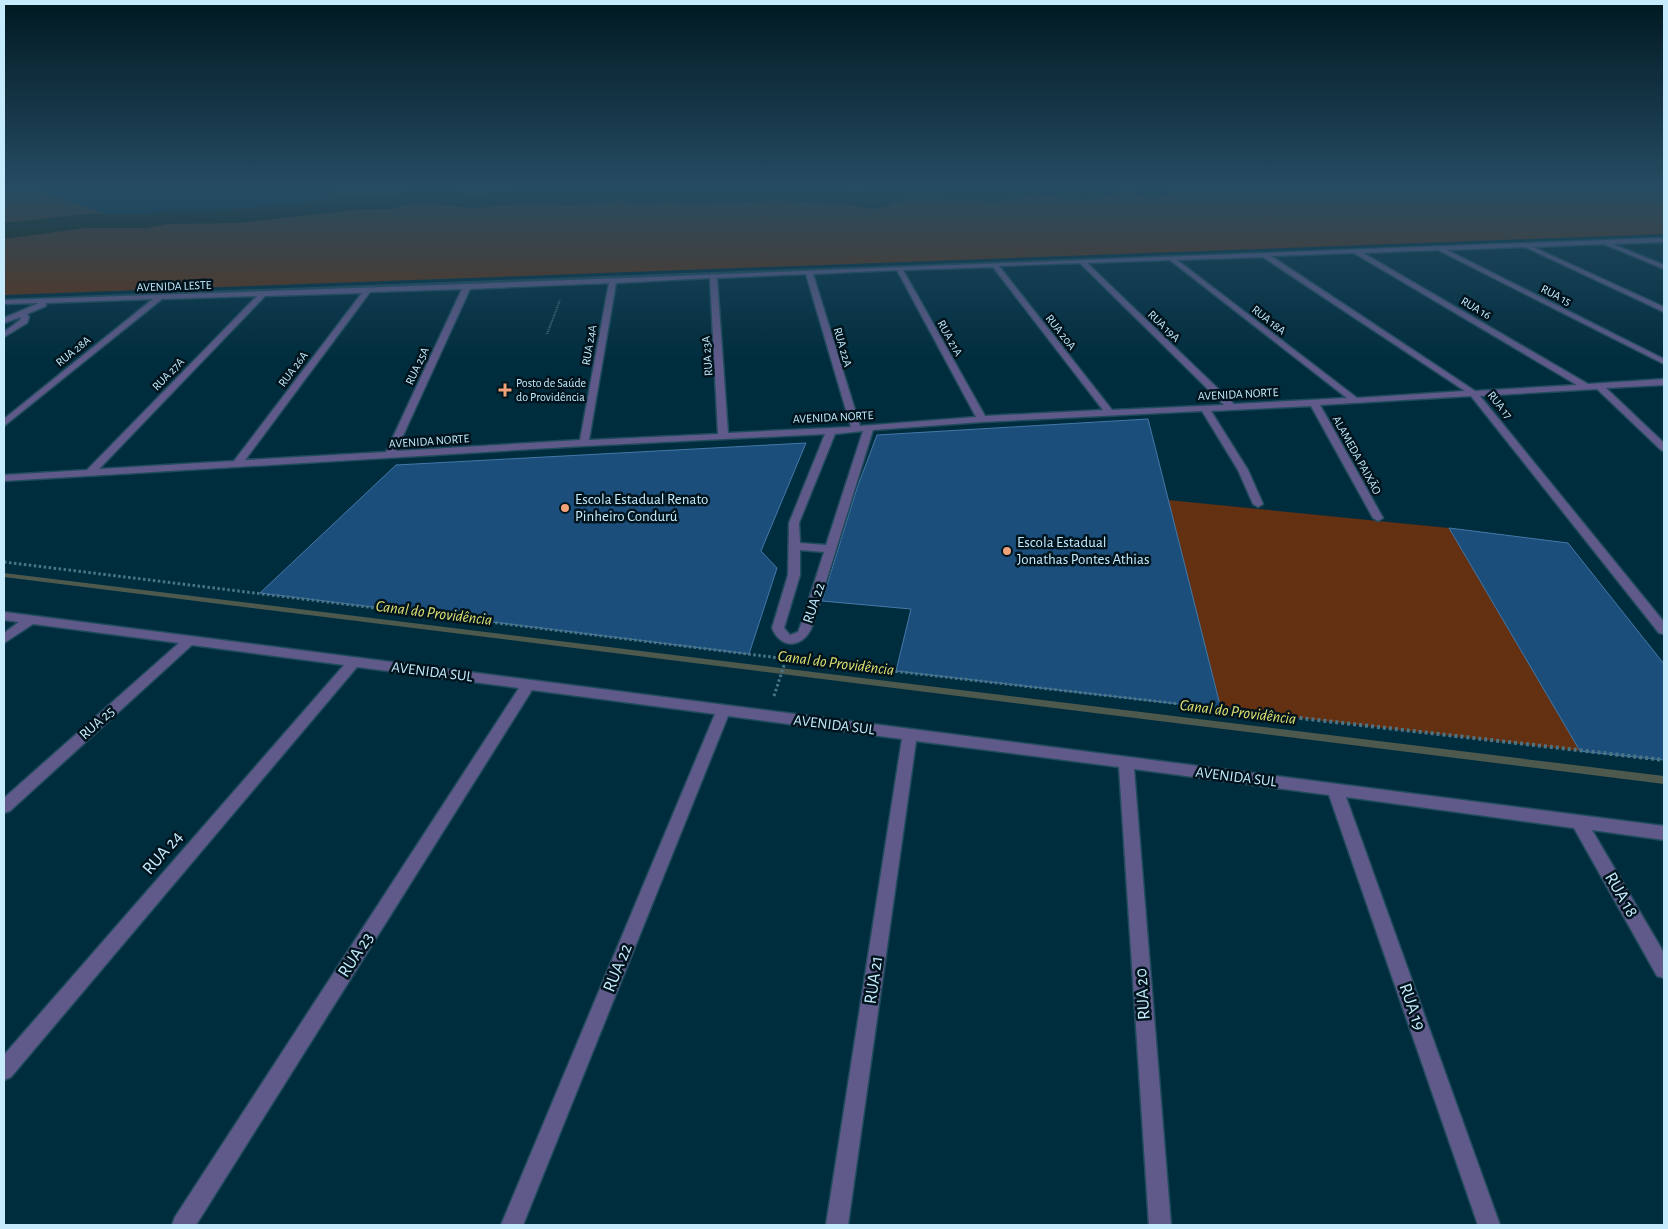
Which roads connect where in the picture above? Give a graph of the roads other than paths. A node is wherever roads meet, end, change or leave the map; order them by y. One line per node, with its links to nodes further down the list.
1 (1466, 247): 4 (street, AVENIDA LESTE)
2 (1528, 247): 21 (street)
3 (1615, 247): 11 (street)
4 (1438, 248): 5 (street, AVENIDA LESTE); 25 (street, RUA 15)
5 (1355, 251): 6 (street, AVENIDA LESTE); 28 (street, RUA 16)
6 (1263, 254): 7 (street, AVENIDA LESTE); 29 (street, RUA 17)
7 (1171, 258): 8 (street, AVENIDA LESTE); 30 (street, RUA 18A)
8 (1081, 261): 9 (street, AVENIDA LESTE); 32 (street, RUA 19A)
9 (995, 265): 10 (street, AVENIDA LESTE); 34 (street, RUA 20A)
10 (899, 268): 12 (street, AVENIDA LESTE); 35 (street, RUA 21A)
11 (1664, 268)
12 (809, 272): 13 (street, AVENIDA LESTE); 38 (street, RUA 22A)
13 (713, 276): 14 (street, AVENIDA LESTE); 40 (street, RUA 23A)
14 (613, 281): 15 (street, AVENIDA LESTE); 41 (street, RUA 24A)
15 (467, 287): 16 (street, AVENIDA LESTE); 43 (street, RUA 25A)
16 (368, 290): 17 (street, AVENIDA LESTE); 44 (street, RUA 26A)
17 (263, 294): 18 (street, AVENIDA LESTE); 45 (street, RUA 27A)
18 (158, 298): 20 (street, AVENIDA LESTE); 36 (street, RUA 28A)
19 (4, 302): 20 (street, AVENIDA LESTE)
20 (47, 302): 22 (street)
21 (1664, 310)
22 (23, 313): 23 (street); 24 (street)
23 (4, 321)
24 (4, 335)
25 (1664, 362)
26 (1664, 382): 27 (street, AVENIDA NORTE)
27 (1598, 385): 28 (street, AVENIDA NORTE); 42 (street)
28 (1585, 386): 29 (street, AVENIDA NORTE)
29 (1473, 393): 30 (street, AVENIDA NORTE); 53 (street, RUA 17)
30 (1352, 399): 31 (street, AVENIDA NORTE)
31 (1314, 403): 32 (street, AVENIDA NORTE); 48 (street, ALAMEDA PAIXÃO)
32 (1232, 407): 33 (street, AVENIDA NORTE)
33 (1205, 408): 34 (street, AVENIDA NORTE); 47 (street)
34 (1109, 412): 35 (street, AVENIDA NORTE)
35 (982, 419): 37 (street, AVENIDA NORTE)
36 (4, 423)
37 (869, 428): 38 (street, AVENIDA NORTE); 50 (street, RUA 22)
38 (856, 429): 39 (street, AVENIDA NORTE)
39 (830, 431): 40 (street, AVENIDA NORTE); 49 (street, RUA 22)
40 (723, 435): 41 (street, AVENIDA NORTE)
41 (584, 443): 43 (street, AVENIDA NORTE)
42 (1664, 448)
43 (390, 456): 44 (street, AVENIDA NORTE)
44 (237, 464): 45 (street, AVENIDA NORTE)
45 (91, 472): 46 (street, AVENIDA NORTE)
46 (4, 478)
47 (1258, 504)
48 (1378, 518)
49 (794, 546): 50 (street); 50 (street, RUA 22)
50 (831, 549)
51 (4, 616): 52 (street, AVENIDA SUL)
52 (31, 619): 54 (street); 55 (street, AVENIDA SUL)
53 (1664, 630)
54 (4, 639)
55 (191, 639): 56 (street, AVENIDA SUL); 62 (street, RUA 25)
56 (354, 662): 57 (street, AVENIDA SUL); 66 (street, RUA 24)
57 (529, 684): 58 (street, AVENIDA SUL); 67 (street, RUA 23)
58 (723, 711): 59 (street, AVENIDA SUL); 68 (street, RUA 22)
59 (910, 735): 60 (street, AVENIDA SUL); 69 (street, RUA 21)
60 (1126, 763): 61 (street, AVENIDA SUL); 70 (street, RUA 20)
61 (1335, 789): 63 (street, AVENIDA SUL); 71 (street, RUA 19)
62 (4, 806)
63 (1578, 821): 64 (street, AVENIDA SUL); 65 (street, RUA 18)
64 (1664, 833)
65 (1664, 970)
66 (4, 1070)
67 (182, 1225)
68 (512, 1225)
69 (837, 1225)
70 (1160, 1225)
71 (1489, 1225)

